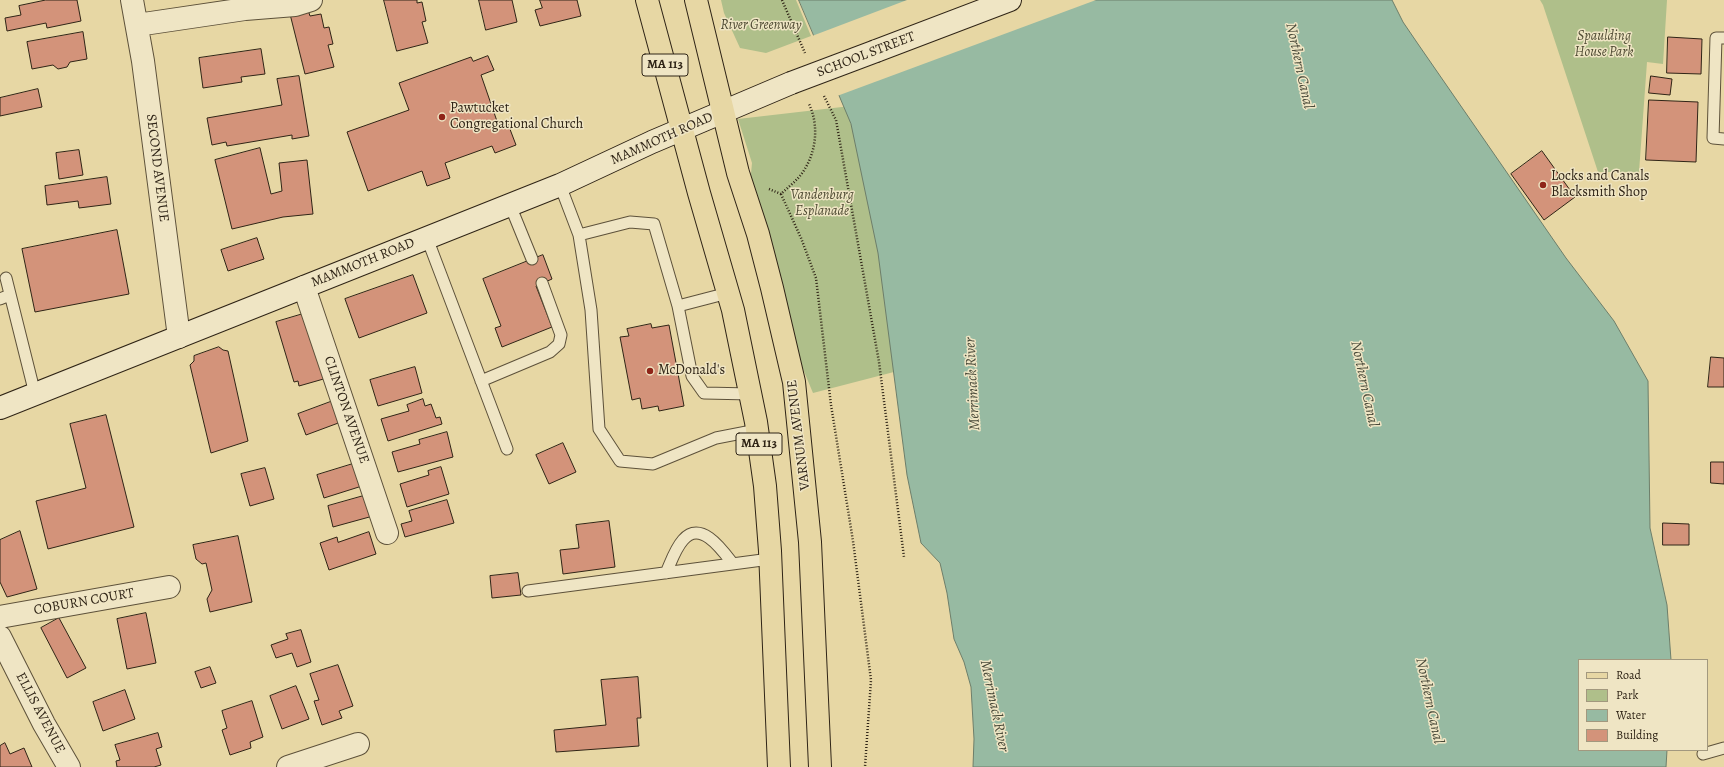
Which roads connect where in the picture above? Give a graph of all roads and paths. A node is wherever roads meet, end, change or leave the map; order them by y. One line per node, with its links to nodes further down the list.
1 (132, 0): 7 (street, SECOND AVENUE)
2 (311, 0): 7 (street)
3 (647, 0): 13 (main road, MA 113)
4 (696, 0): 12 (main road, MA 113)
5 (782, 0): 9 (path)
6 (1010, 0): 12 (street, SCHOOL STREET, bridge)
7 (137, 25): 28 (street, SECOND AVENUE)
8 (1724, 38): 14 (lane)
9 (807, 56)
10 (823, 92): 36 (path)
11 (809, 104): 17 (path)
12 (723, 112): 13 (street, MAMMOTH ROAD); 50 (main road, VARNUM AVENUE / MA 113)
13 (682, 130): 15 (street, MAMMOTH ROAD); 25 (main road, MA 113)
14 (1724, 139)
15 (560, 185): 18 (street, MAMMOTH ROAD); 19 (lane)
16 (767, 187): 17 (path)
17 (781, 194): 51 (path)
18 (510, 205): 20 (street, MAMMOTH ROAD); 21 (lane)
19 (579, 235): 27 (lane); 33 (lane)
20 (427, 238): 24 (street, MAMMOTH ROAD); 29 (lane)
21 (532, 260)
22 (6, 278): 26 (lane)
23 (542, 283): 29 (lane)
24 (304, 287): 28 (street, MAMMOTH ROAD); 35 (street, CLINTON AVENUE)
25 (728, 293): 27 (lane); 31 (main road, MA 113)
26 (5, 297): 30 (lane)
27 (678, 306): 31 (lane)
28 (179, 337): 30 (street, MAMMOTH ROAD)
29 (481, 381): 34 (lane)
30 (35, 394): 32 (street, MAMMOTH ROAD)
31 (750, 394): 33 (main road, MA 113)
32 (0, 408)
33 (757, 430): 37 (main road, MA 113)
34 (507, 449)
35 (387, 533)
36 (904, 557)
37 (770, 559): 38 (lane); 49 (main road, MA 113)
38 (733, 564): 39 (lane); 39 (lane)
39 (666, 573): 41 (lane)
40 (169, 587): 42 (street, COBURN COURT)
41 (528, 591)
42 (0, 617)
43 (0, 637): 47 (street, ELLIS AVENUE)
44 (358, 744): 48 (street)
45 (1724, 748): 46 (lane)
46 (1703, 754)
47 (69, 767)
48 (288, 767)
49 (779, 767)
50 (820, 767)
51 (866, 767)

